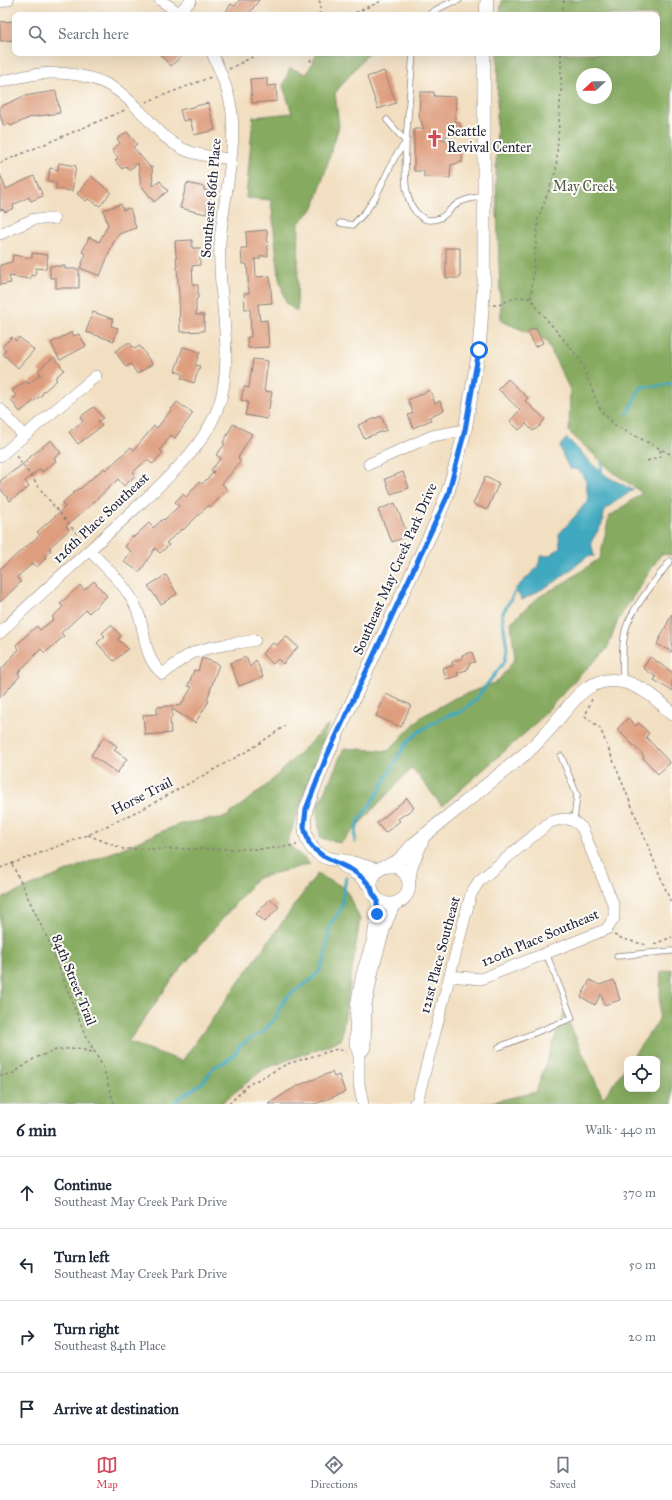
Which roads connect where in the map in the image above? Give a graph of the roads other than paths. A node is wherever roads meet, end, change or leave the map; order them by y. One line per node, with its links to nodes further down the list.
1 (8, 0): 6 (street)
2 (160, 0): 7 (street)
3 (191, 0): 8 (street)
4 (460, 0): 9 (lane)
5 (487, 0): 10 (street)
6 (0, 2)
7 (178, 12)
8 (182, 12)
9 (432, 12)
10 (486, 12)
11 (213, 56): 17 (street, Southeast 86th Place)
12 (413, 56): 16 (lane)
13 (484, 56): 18 (street, Southeast May Creek Park Drive)
14 (0, 82): 17 (street)
15 (387, 120): 16 (lane)
16 (406, 142): 18 (lane); 20 (lane)
17 (231, 159): 24 (street, Southeast 86th Place)
18 (485, 196): 25 (street, Southeast May Creek Park Drive)
19 (54, 219): 21 (street)
20 (340, 223)
21 (0, 234)
22 (96, 376): 26 (street)
23 (0, 409): 26 (street)
24 (213, 418): 29 (street, 126th Place Southeast)
25 (465, 430): 28 (street); 38 (street, Southeast May Creek Park Drive)
26 (24, 436): 27 (street)
27 (0, 456)
28 (369, 464)
29 (90, 550): 31 (street, 126th Place Southeast); 32 (street)
30 (670, 561): 33 (lane)
31 (0, 632)
32 (255, 640)
33 (623, 681): 34 (street); 37 (street)
34 (672, 714)
35 (561, 756): 36 (lane)
36 (574, 820): 44 (street, 120th Place Southeast); 46 (street, 121st Place Southeast)
37 (425, 836): 39 (street); 40 (street)
38 (331, 859): 39 (street); 41 (street)
39 (384, 868): 40 (street); 41 (street)
40 (409, 879): 42 (street)
41 (374, 893): 42 (street); 48 (street)
42 (395, 903): 48 (street)
43 (672, 951): 45 (lane)
44 (546, 953): 46 (street, 120th Place Southeast); 47 (lane)
45 (617, 956)
46 (450, 976): 50 (street, 121st Place Southeast)
47 (499, 1047)
48 (360, 1056): 49 (street)
49 (363, 1104)
50 (414, 1104)

